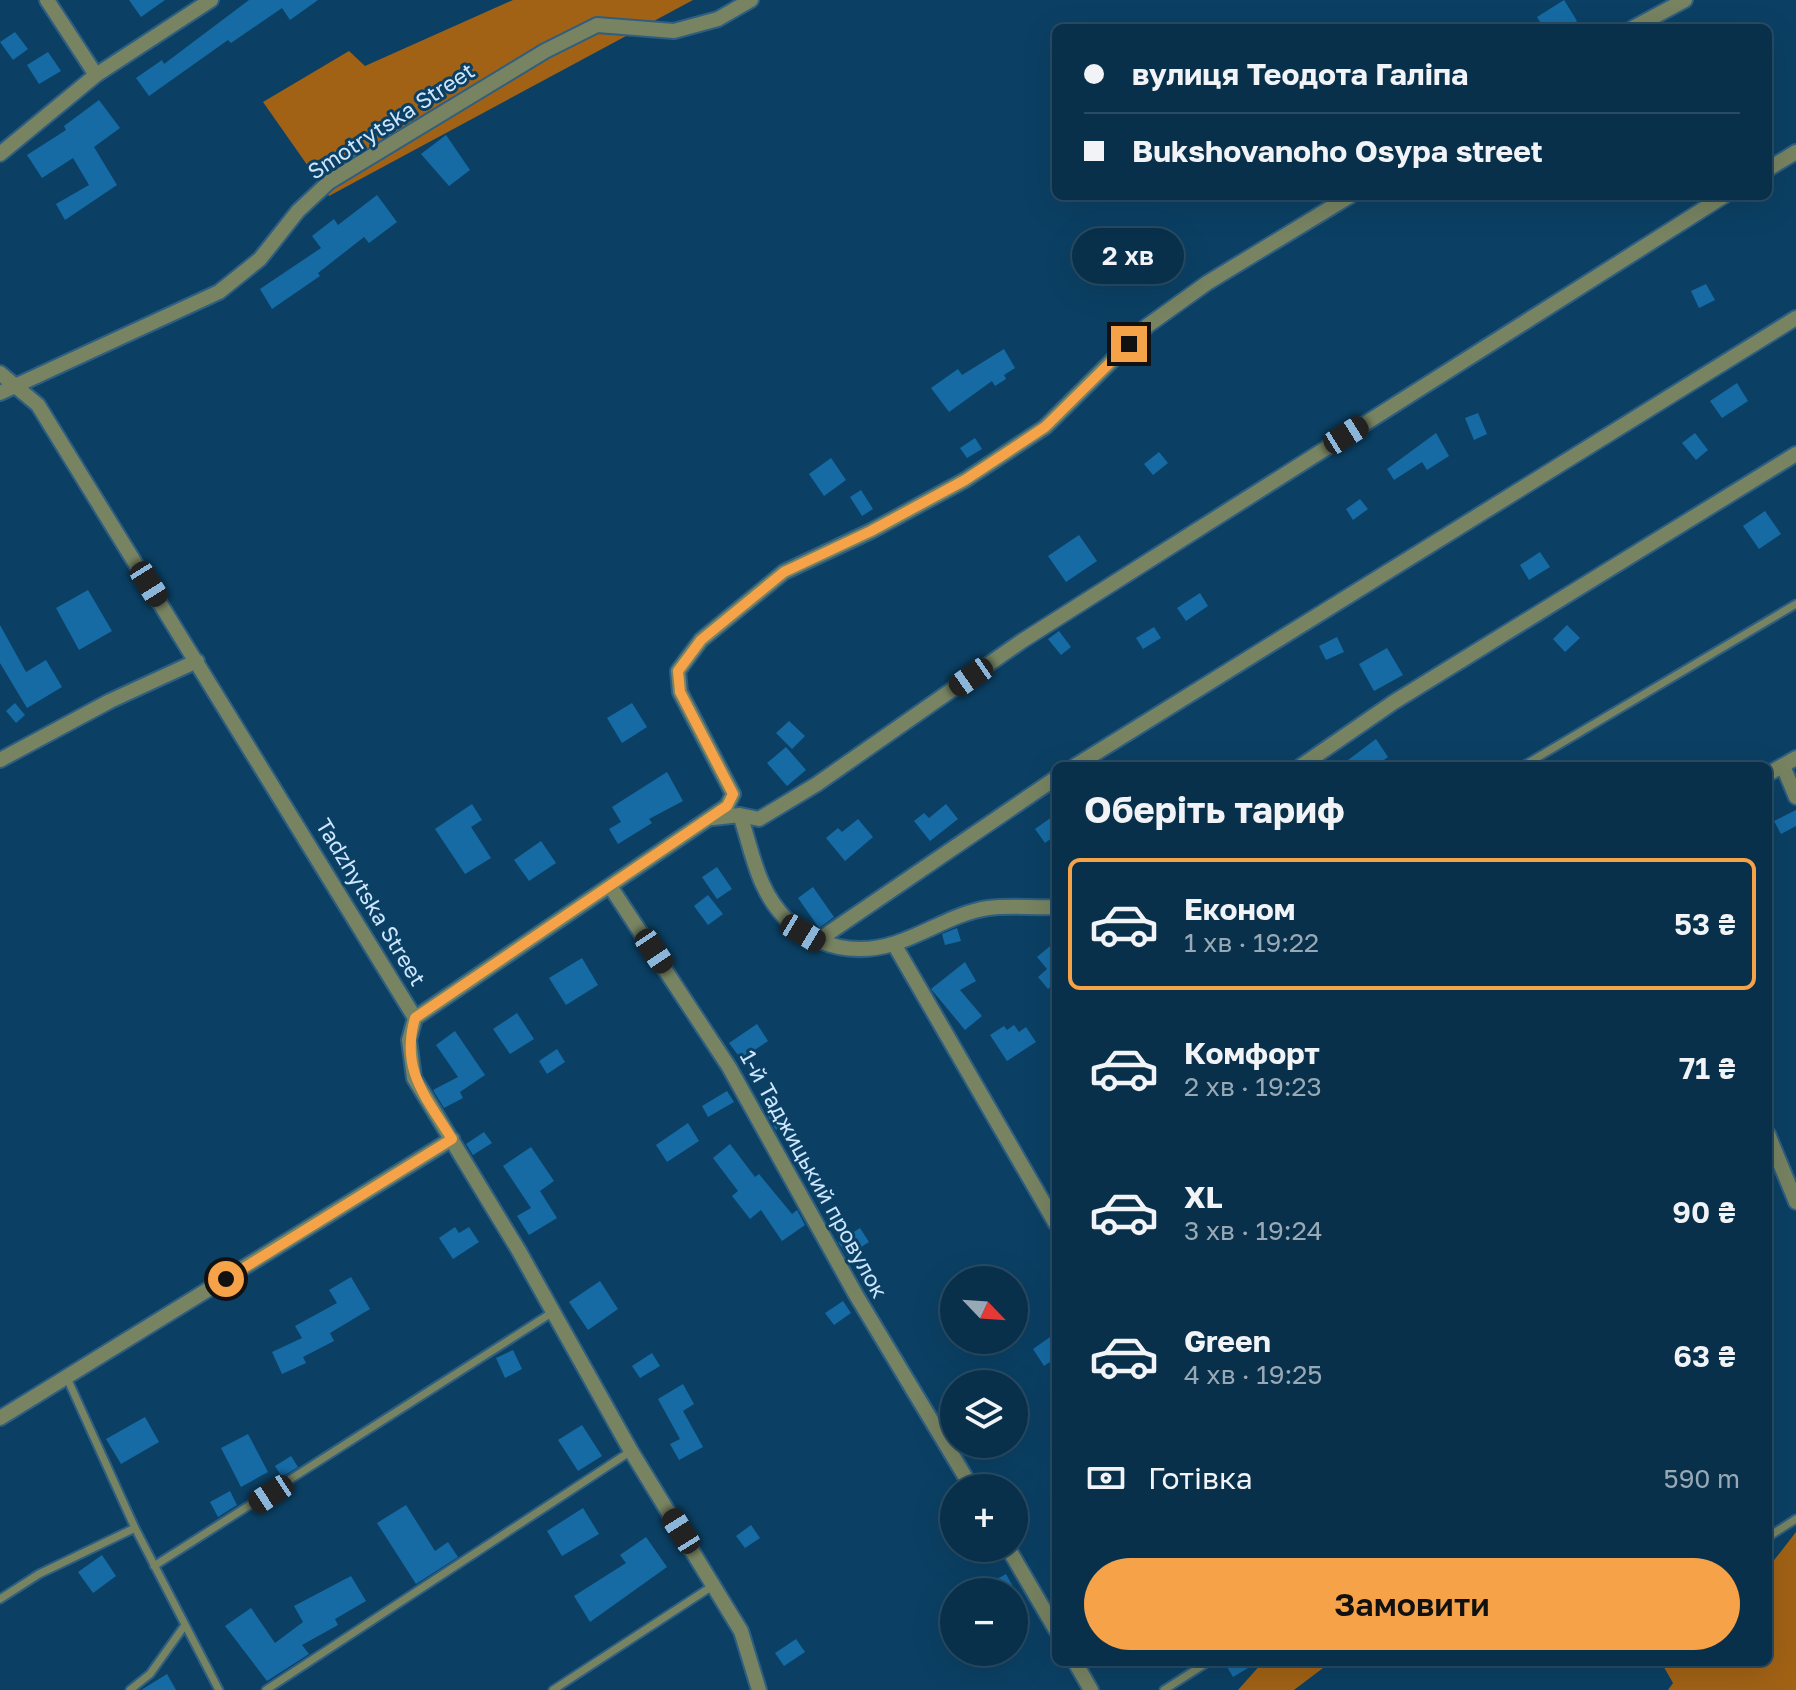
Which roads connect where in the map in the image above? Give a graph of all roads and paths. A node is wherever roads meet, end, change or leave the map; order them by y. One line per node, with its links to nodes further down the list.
1 (47, 0): 6 (street)
2 (211, 0): 6 (street)
3 (751, 0): 14 (street, Smotrytska Street)
4 (1685, 0): 5 (street)
5 (1640, 24)
6 (96, 75): 8 (street)
7 (1796, 152): 9 (street)
8 (0, 154)
9 (1772, 167)
10 (1343, 200): 27 (street)
11 (1718, 200): 26 (street)
12 (1796, 318): 20 (street)
13 (0, 373): 14 (street, Tadzhytska Street)
14 (16, 385): 15 (street, Smotrytska Street); 18 (street, Tadzhytska Street)
15 (0, 393)
16 (1796, 454): 21 (street)
17 (1796, 604): 22 (lane)
18 (197, 661): 19 (street); 32 (street, Tadzhytska Street)
19 (0, 760)
20 (1081, 762)
21 (1307, 762)
22 (1530, 762)
23 (1789, 762): 25 (street)
24 (1052, 781): 30 (street)
25 (1796, 797)
26 (740, 815): 27 (street); 30 (street)
27 (712, 818): 28 (street)
28 (610, 886): 32 (street); 41 (street, 1-й Таджицький провулок)
29 (1052, 907): 31 (street)
30 (817, 941): 31 (street)
31 (894, 944): 36 (street)
32 (415, 1018): 33 (street, Tadzhytska Street)
33 (452, 1139): 37 (street, Tadzhytska Street); 38 (street)
34 (1772, 1144): 35 (street)
35 (1796, 1202)
36 (1052, 1217)
37 (553, 1312): 40 (street, Tadzhytska Street); 46 (lane)
38 (67, 1378): 39 (street); 43 (lane)
39 (0, 1418)
40 (631, 1451): 47 (street, Tadzhytska Street); 55 (lane)
41 (964, 1474)
42 (1796, 1519): 44 (lane)
43 (135, 1528): 46 (lane); 48 (lane)
44 (1772, 1534)
45 (1016, 1562): 49 (street)
46 (154, 1566): 50 (lane)
47 (714, 1585): 56 (lane); 57 (street, Tadzhytska Street)
48 (0, 1599)
49 (1052, 1623)
50 (185, 1625): 53 (lane); 54 (lane)
51 (1077, 1666): 58 (street)
52 (1202, 1666): 59 (lane)
53 (130, 1690)
54 (219, 1690)
55 (266, 1690)
56 (553, 1690)
57 (759, 1690)
58 (1091, 1690)
59 (1164, 1690)

